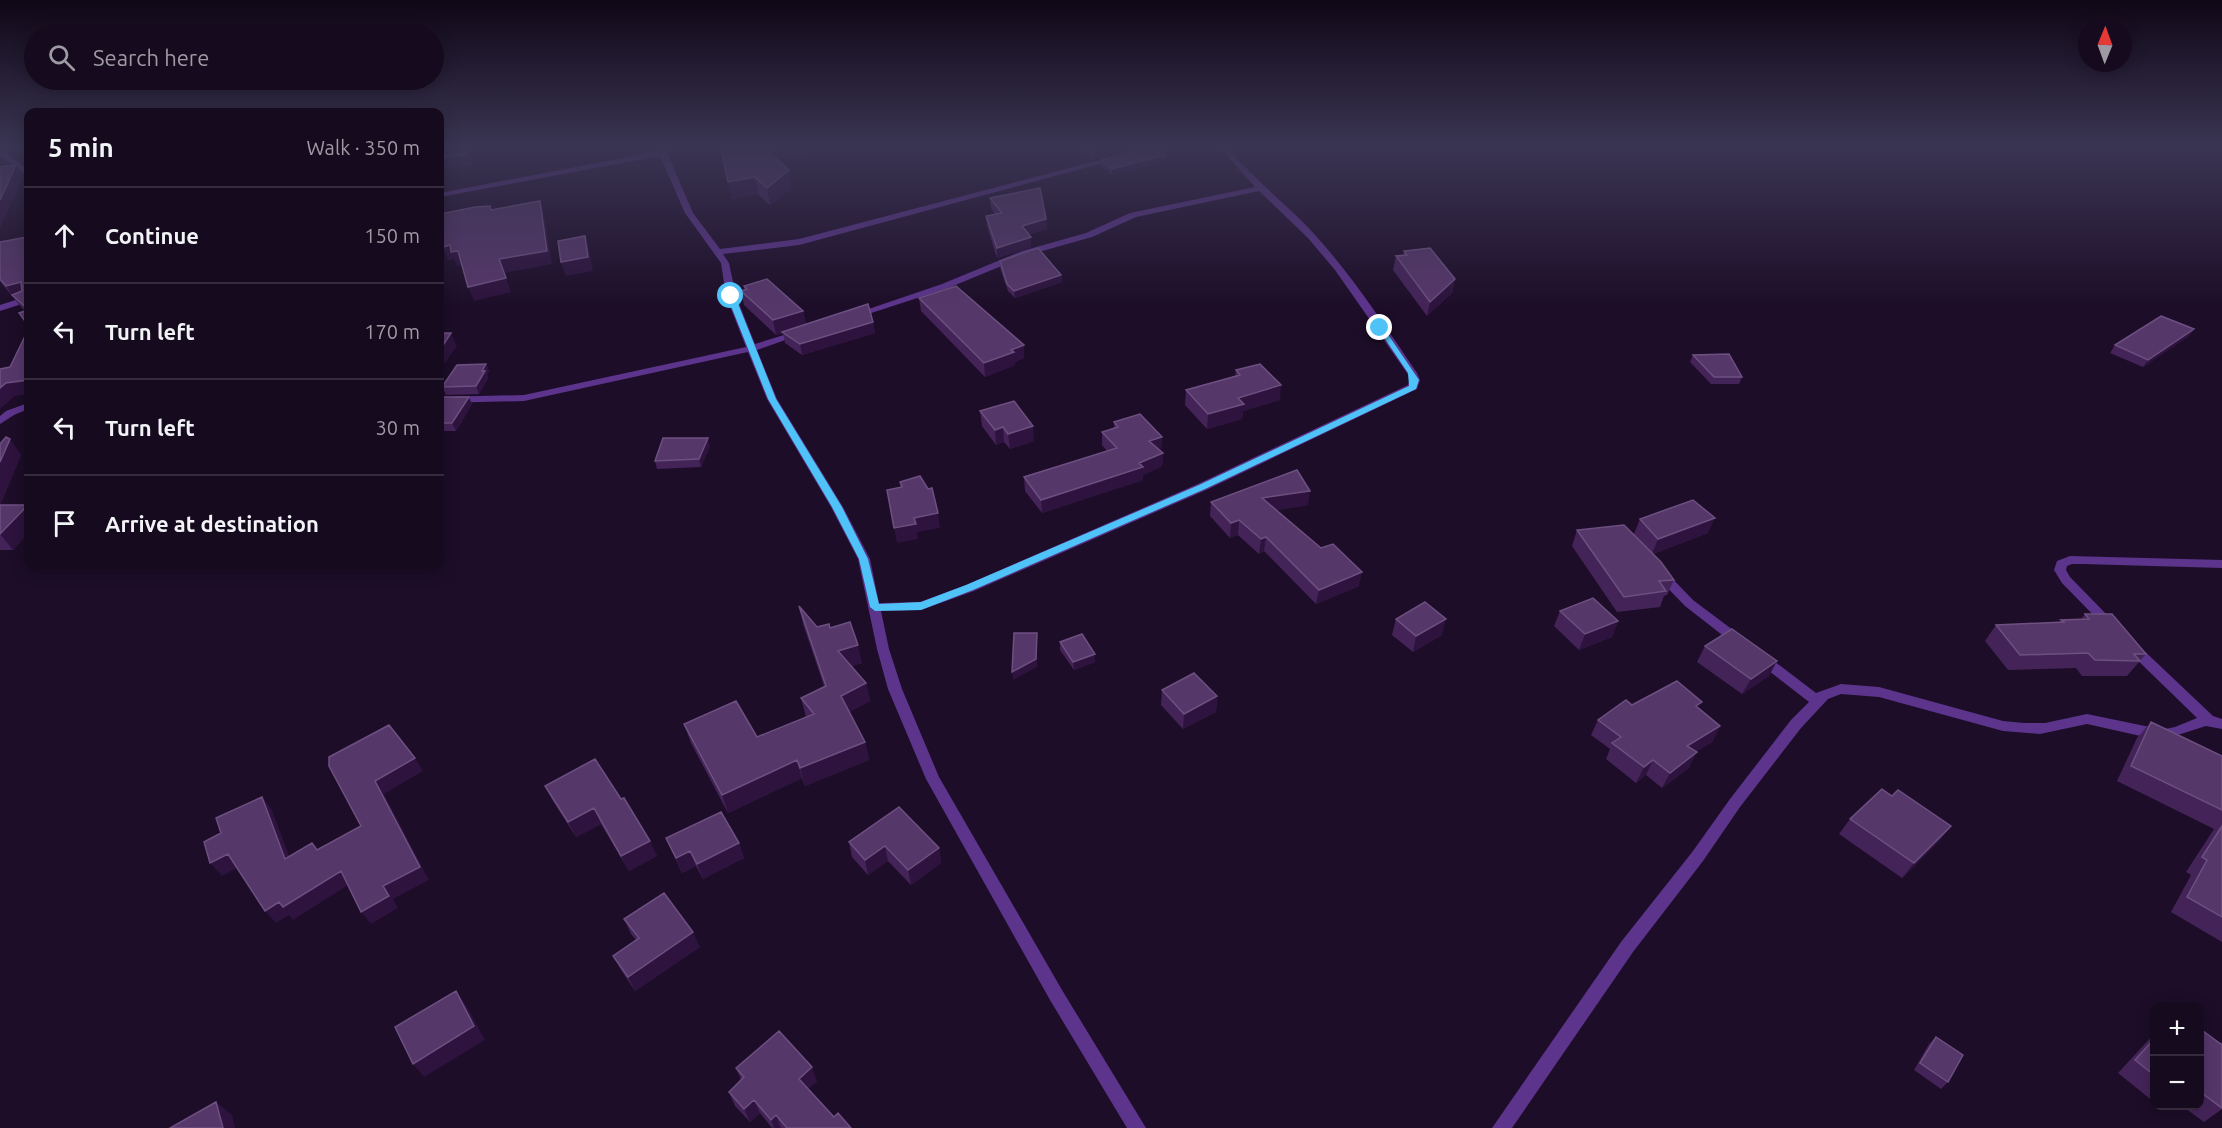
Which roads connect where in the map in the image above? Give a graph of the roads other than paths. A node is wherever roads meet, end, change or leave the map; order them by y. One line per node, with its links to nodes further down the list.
1 (684, 201): 5 (street)
2 (955, 201): 5 (street)
3 (1201, 201): 8 (street)
4 (1273, 201): 16 (street)
5 (719, 252): 10 (street)
6 (24, 300): 7 (street)
7 (0, 308)
8 (844, 319)
9 (813, 329): 10 (street)
10 (750, 349): 11 (street); 16 (street)
11 (444, 400)
12 (24, 408): 13 (street)
13 (0, 421)
14 (1650, 563): 17 (street)
15 (2222, 564): 18 (street)
16 (875, 607): 19 (street)
17 (1817, 701): 18 (street); 20 (street)
18 (2215, 722)
19 (1137, 1128)
20 (1501, 1128)

